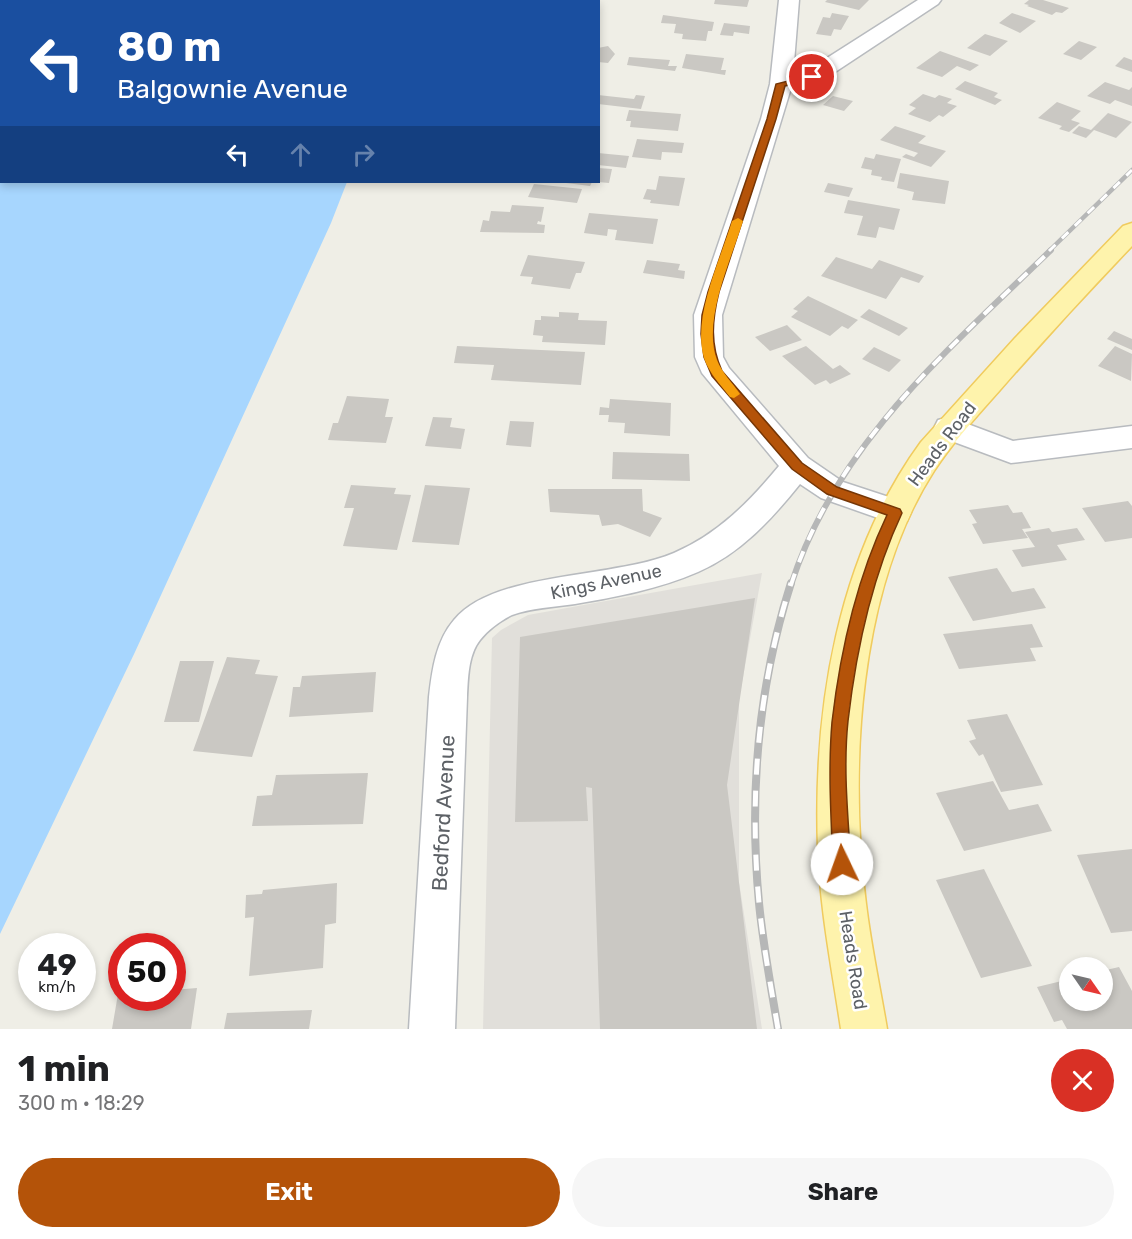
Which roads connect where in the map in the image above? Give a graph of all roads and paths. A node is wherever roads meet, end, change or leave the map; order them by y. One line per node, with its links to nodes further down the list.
1 (789, 0): 3 (street)
2 (931, 0): 3 (street)
3 (781, 84): 7 (street)
4 (1132, 231): 5 (main road, Heads Road)
5 (949, 428): 6 (street); 8 (main road, Heads Road)
6 (1132, 437)
7 (797, 466): 8 (street); 9 (street, Kings Avenue)
8 (895, 513): 11 (main road, Heads Road)
9 (488, 611): 10 (street, Bedford Avenue)
10 (432, 1029)
11 (864, 1029)

